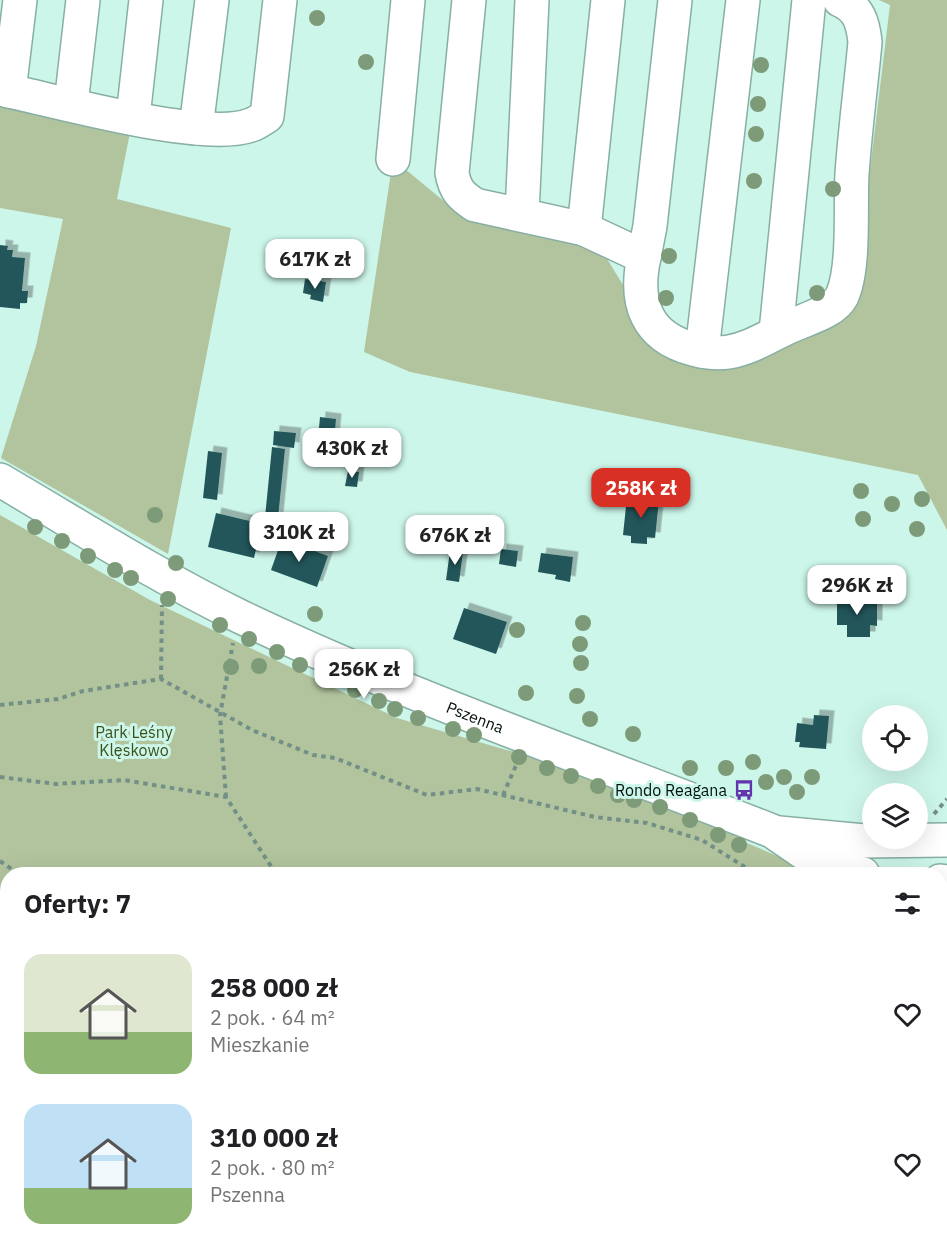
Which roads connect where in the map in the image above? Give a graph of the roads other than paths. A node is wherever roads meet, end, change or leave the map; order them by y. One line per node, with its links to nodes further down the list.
1 (20, 0): 14 (street)
2 (83, 0): 15 (street)
3 (146, 0): 16 (street)
4 (212, 0): 17 (street)
5 (280, 0): 17 (street)
6 (408, 0): 18 (street)
7 (469, 0): 19 (street)
8 (532, 0): 19 (street)
9 (608, 0): 20 (street)
10 (675, 0): 21 (street)
11 (743, 0): 23 (street)
12 (809, 0): 22 (street)
13 (840, 0): 22 (street)
14 (4, 90): 15 (street)
15 (71, 104): 16 (street)
16 (133, 117): 17 (street)
17 (196, 128)
18 (393, 159)
19 (522, 213): 20 (street)
20 (584, 229): 21 (street)
21 (644, 257): 23 (street)
22 (776, 332): 23 (street)
23 (702, 351)
24 (0, 480): 26 (street, Pszenna)
25 (938, 830): 26 (street, Pszenna)
26 (771, 831): 27 (street, Pszenna)
27 (837, 867)

